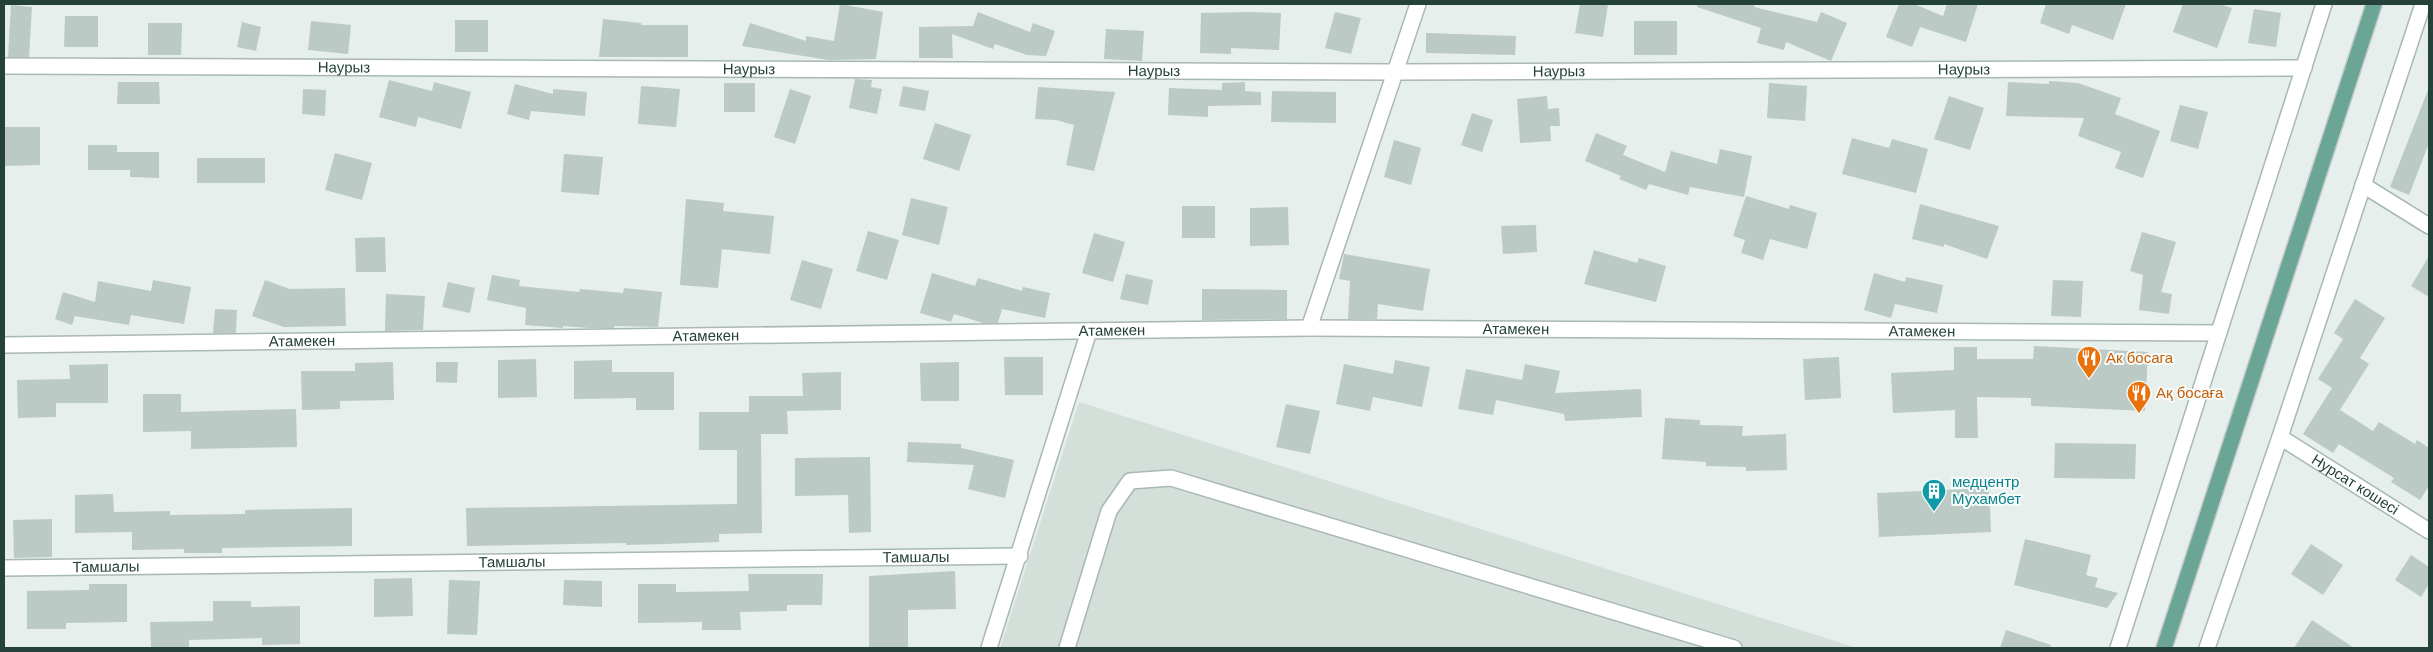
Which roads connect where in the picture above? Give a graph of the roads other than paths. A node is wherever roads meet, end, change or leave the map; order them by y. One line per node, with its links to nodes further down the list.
1 (1418, 4): 7 (street)
2 (2324, 4): 6 (street)
3 (2374, 4): 22 (main road)
4 (2423, 4): 8 (street)
5 (4, 66): 7 (street, Наурыз)
6 (2304, 68): 7 (street, Наурыз); 12 (street)
7 (1396, 72): 10 (street)
8 (2363, 185): 9 (street); 14 (street)
9 (2429, 226)
10 (1309, 328): 11 (street, Атамекен); 12 (street, Атамекен)
11 (1089, 331): 13 (street, Атамекен); 16 (street)
12 (2219, 333): 21 (street)
13 (4, 345)
14 (2280, 437): 15 (street, Нурсат кошесi); 23 (street)
15 (2429, 531)
16 (1020, 556): 17 (street, Тамшалы); 18 (street)
17 (4, 568)
18 (990, 648)
19 (1067, 648): 20 (street)
20 (1734, 648)
21 (2118, 648)
22 (2164, 648)
23 (2207, 648)

